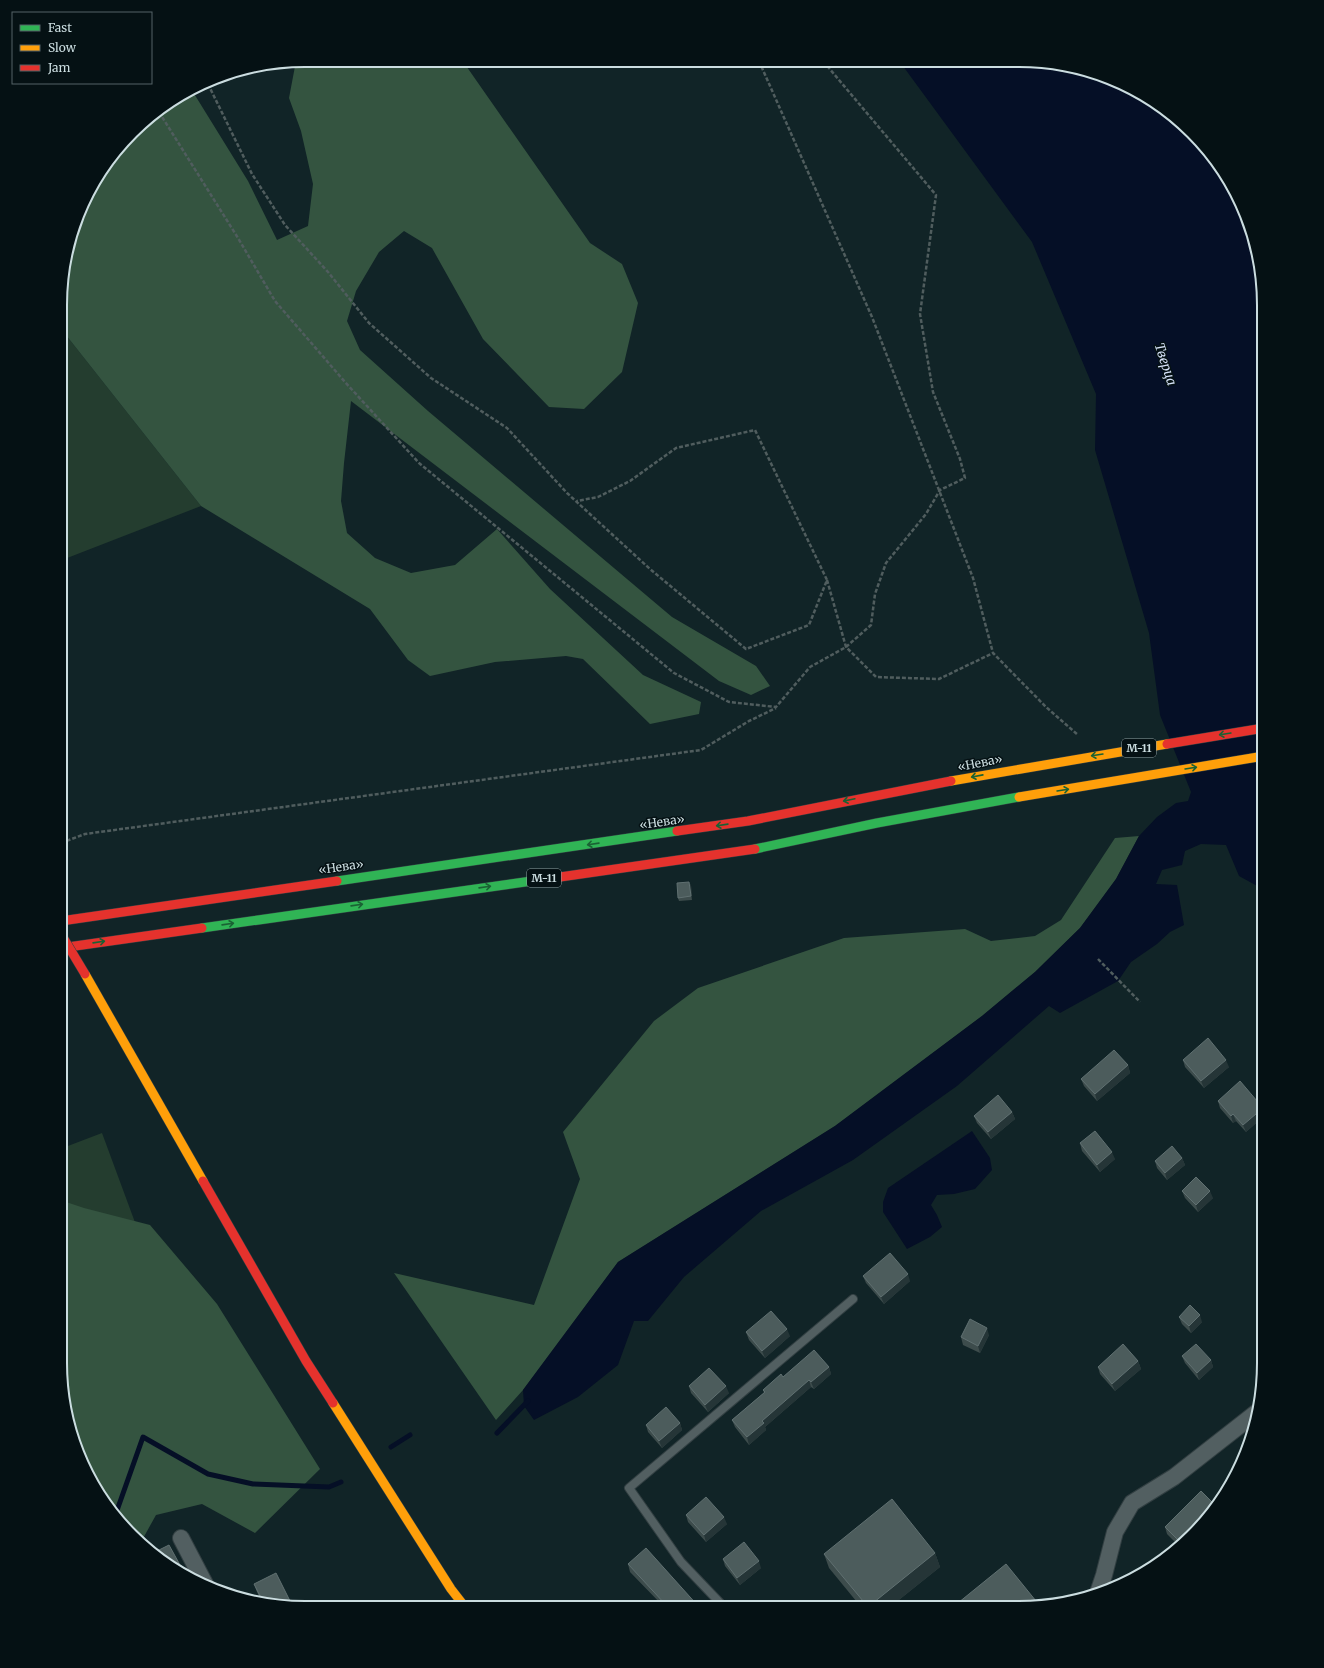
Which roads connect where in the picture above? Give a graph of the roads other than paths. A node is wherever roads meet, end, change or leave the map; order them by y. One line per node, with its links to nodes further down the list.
1 (1257, 729): 3 (main road, «Нева» / М-11, one-way to 3)
2 (1257, 757): 5 (main road, М-11, one-way to 2)
3 (67, 920)
4 (67, 944): 11 (main road, bridge)
5 (67, 947)
6 (852, 1300): 12 (lane)
7 (1250, 1417): 10 (street)
8 (181, 1538): 9 (street)
9 (201, 1577)
10 (1100, 1587)
11 (460, 1601)
12 (717, 1601)

